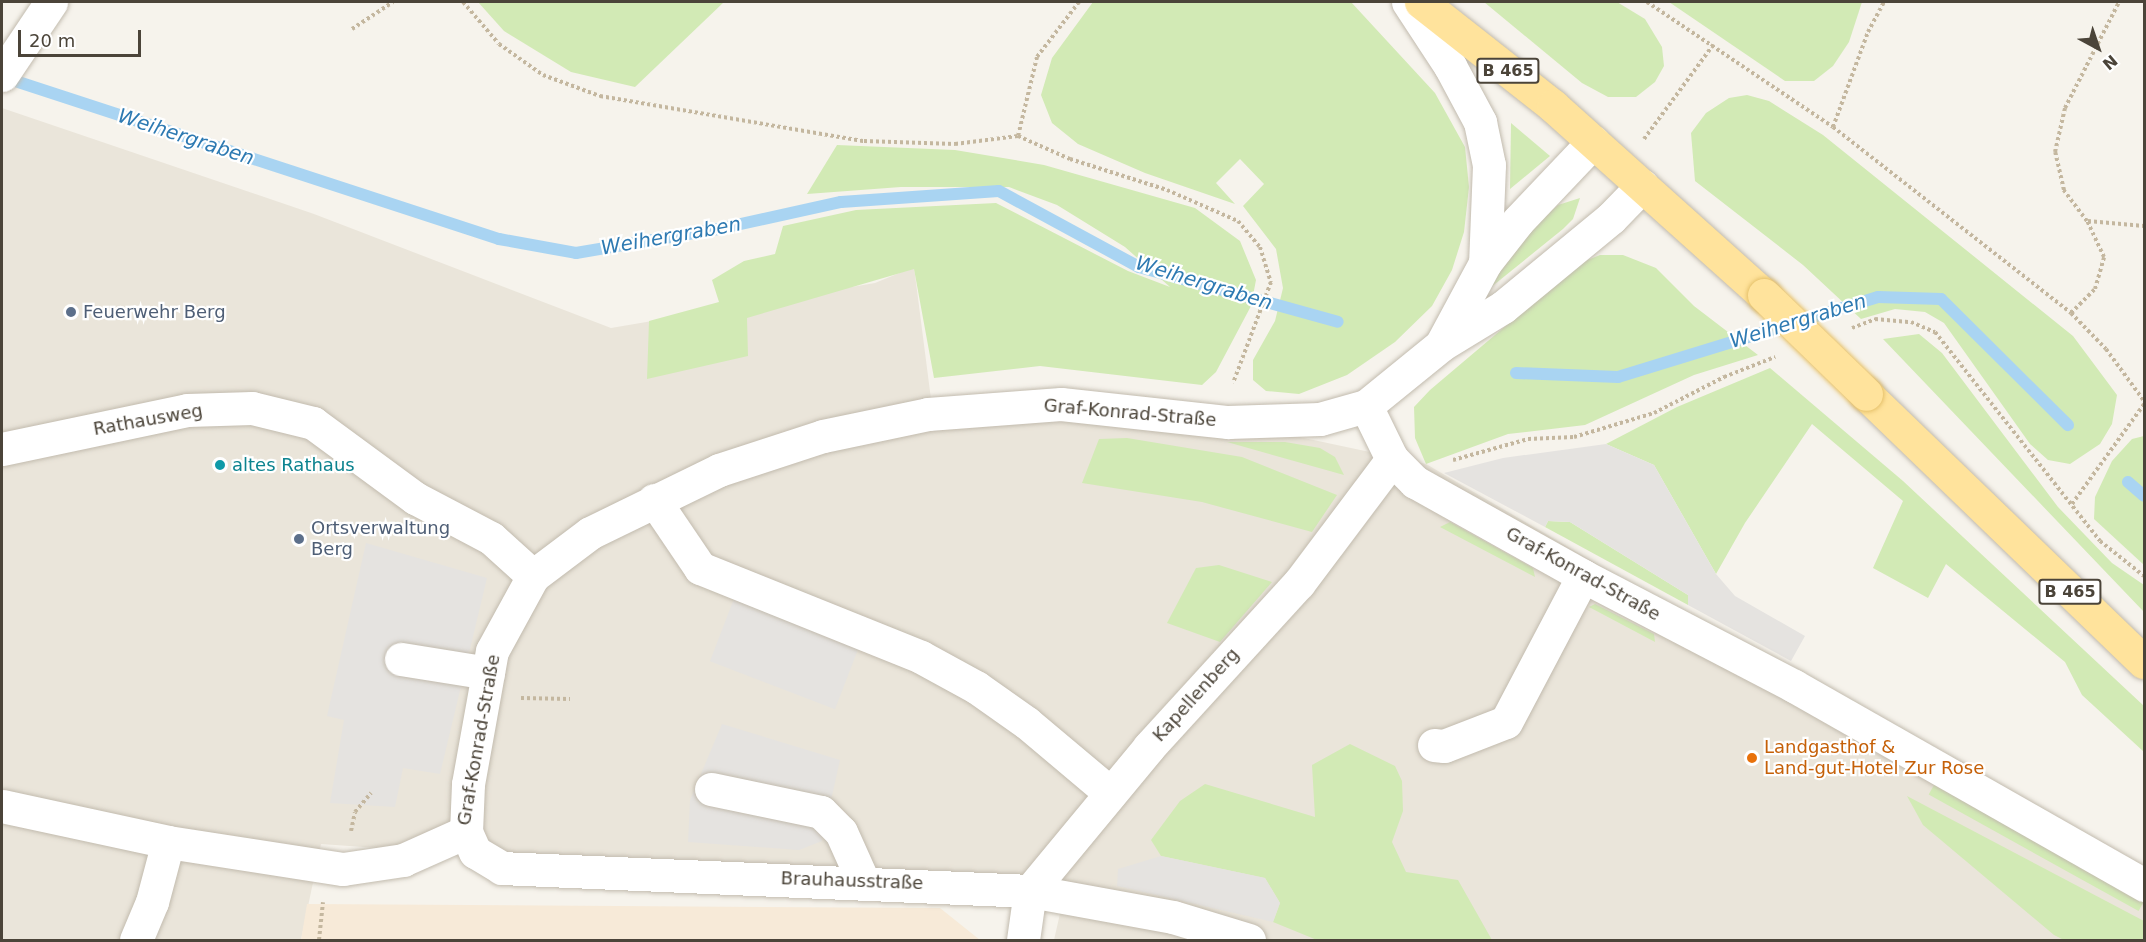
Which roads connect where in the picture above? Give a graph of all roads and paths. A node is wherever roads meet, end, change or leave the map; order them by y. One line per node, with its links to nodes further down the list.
1 (51, 2): 12 (street)
2 (393, 2): 10 (path)
3 (463, 2): 14 (path)
4 (1079, 2): 14 (path)
5 (1408, 2): 19 (street)
6 (1421, 2): 15 (main road, B 465)
7 (1647, 2): 11 (path)
8 (1884, 2): 13 (path)
9 (2119, 2): 17 (path)
10 (352, 29)
11 (1713, 45): 13 (path); 16 (path)
12 (9, 64)
13 (1833, 127): 20 (path)
14 (1018, 136): 26 (path)
15 (1593, 142): 16 (main road, B 465); 19 (street)
16 (1633, 177): 22 (street); 36 (main road, B 465, bridge)
17 (2087, 221): 18 (path); 20 (path)
18 (2145, 226)
19 (1485, 263): 22 (street)
20 (2071, 313): 24 (path)
21 (1845, 331): 31 (path)
22 (1441, 345): 25 (street)
23 (1781, 355): 29 (path)
24 (2145, 403): 31 (path)
25 (1366, 406): 26 (street, Graf-Konrad-Straße); 28 (street, Graf-Konrad-Straße)
26 (1228, 422): 30 (street, Graf-Konrad-Straße)
27 (2, 449): 32 (street, Rathausweg)
28 (1392, 459): 29 (street, Graf-Konrad-Straße); 41 (street, Kapellenberg)
29 (1415, 482): 33 (street, Graf-Konrad-Straße)
30 (654, 500): 32 (street, Graf-Konrad-Straße); 41 (street)
31 (2072, 504): 34 (path)
32 (534, 576): 37 (street, Graf-Konrad-Straße)
33 (1582, 576): 39 (street); 46 (street, Graf-Konrad-Straße)
34 (2145, 576)
35 (401, 659): 37 (street)
36 (2145, 662)
37 (486, 685): 38 (path); 43 (street, Graf-Konrad-Straße)
38 (570, 699)
39 (1434, 745)
40 (711, 789): 45 (street)
41 (1110, 794): 47 (street, Kapellenberg)
42 (2, 806): 44 (street, Graf-Konrad-Straße)
43 (466, 832): 44 (street, Graf-Konrad-Straße); 45 (street, Brauhausstraße)
44 (168, 842): 48 (street)
45 (863, 881): 47 (street, Brauhausstraße)
46 (2145, 885)
47 (1030, 891): 49 (street); 50 (street, Brauhausstraße)
48 (136, 940)
49 (1023, 940)
50 (1249, 940)

